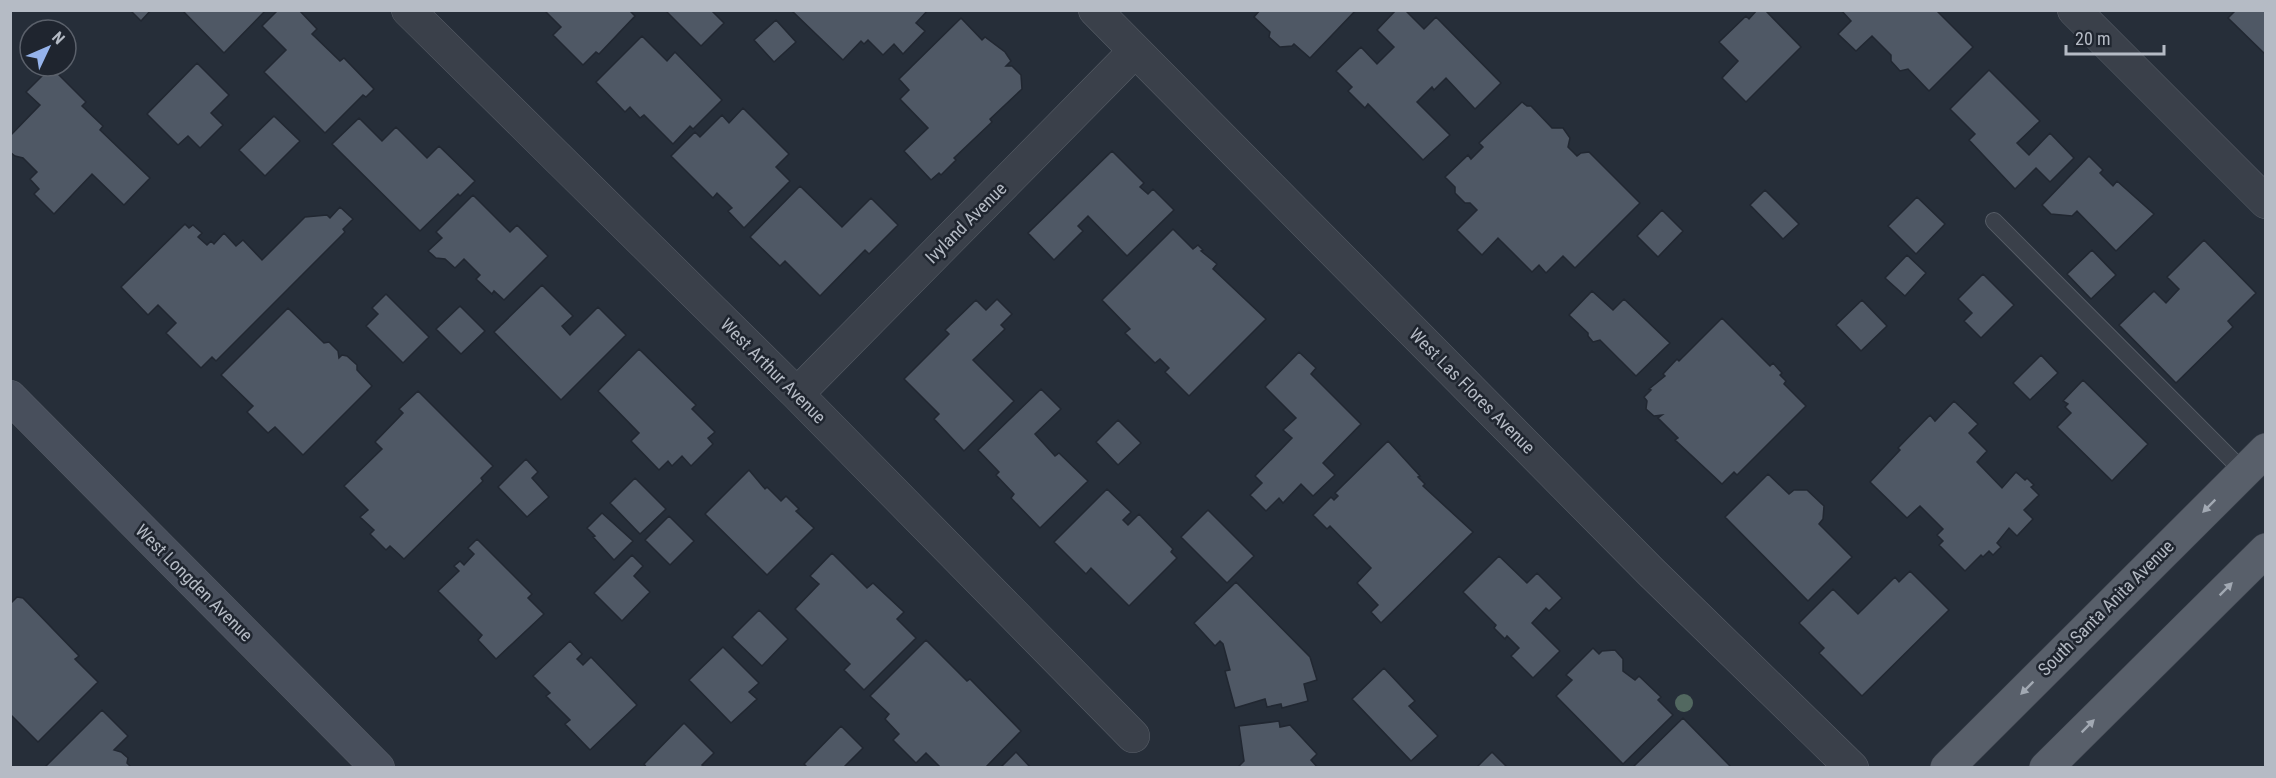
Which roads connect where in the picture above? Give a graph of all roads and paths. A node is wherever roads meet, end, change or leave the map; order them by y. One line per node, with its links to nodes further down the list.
1 (408, 10): 7 (street, West Arthur Avenue)
2 (1095, 10): 4 (street, West Las Flores Avenue)
3 (2074, 10): 5 (street)
4 (1135, 51): 7 (street, Ivyland Avenue); 13 (street, West Las Flores Avenue)
5 (2265, 202)
6 (1994, 221): 9 (lane)
7 (797, 394): 11 (street, West Arthur Avenue)
8 (10, 397): 12 (street, West Longden Avenue)
9 (2254, 460): 14 (main road, South Santa Anita Avenue, one-way to 14)
10 (2265, 550): 15 (main road, one-way to 10)
11 (1133, 736)
12 (378, 768)
13 (1852, 768)
14 (1947, 768)
15 (2046, 768)

